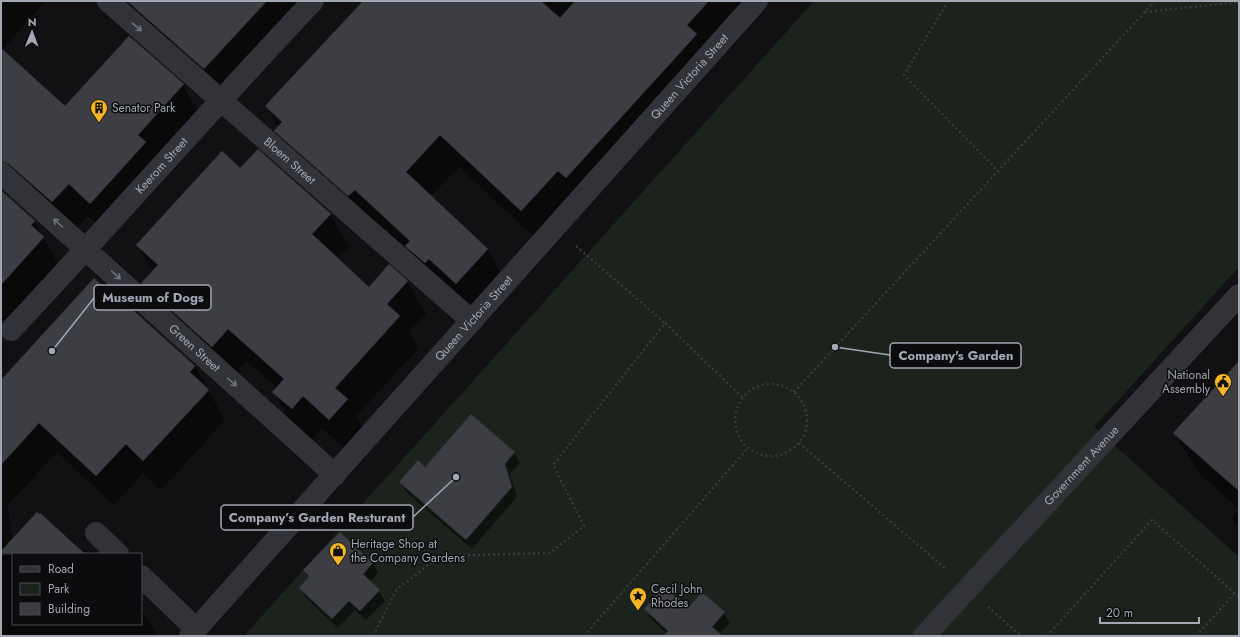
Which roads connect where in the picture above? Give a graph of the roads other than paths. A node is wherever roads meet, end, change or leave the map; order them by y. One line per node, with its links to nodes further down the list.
1 (108, 1): 4 (street, Bloem Street, one-way to 4)
2 (313, 1): 4 (street, Keerom Street)
3 (757, 1): 8 (street, Queen Victoria Street)
4 (220, 100): 6 (street, Keerom Street); 8 (street, Bloem Street)
5 (1, 173): 6 (street, Green Street, one-way to 5)
6 (87, 249): 9 (street, Keerom Street); 10 (street, Green Street, one-way to 10)
7 (1239, 295): 15 (street, Government Avenue)
8 (472, 321): 10 (street, Queen Victoria Street)
9 (11, 330)
10 (334, 475): 14 (street, Queen Victoria Street)
11 (96, 533): 12 (street)
12 (117, 553)
13 (142, 577): 14 (street)
14 (193, 632)
15 (924, 636)

